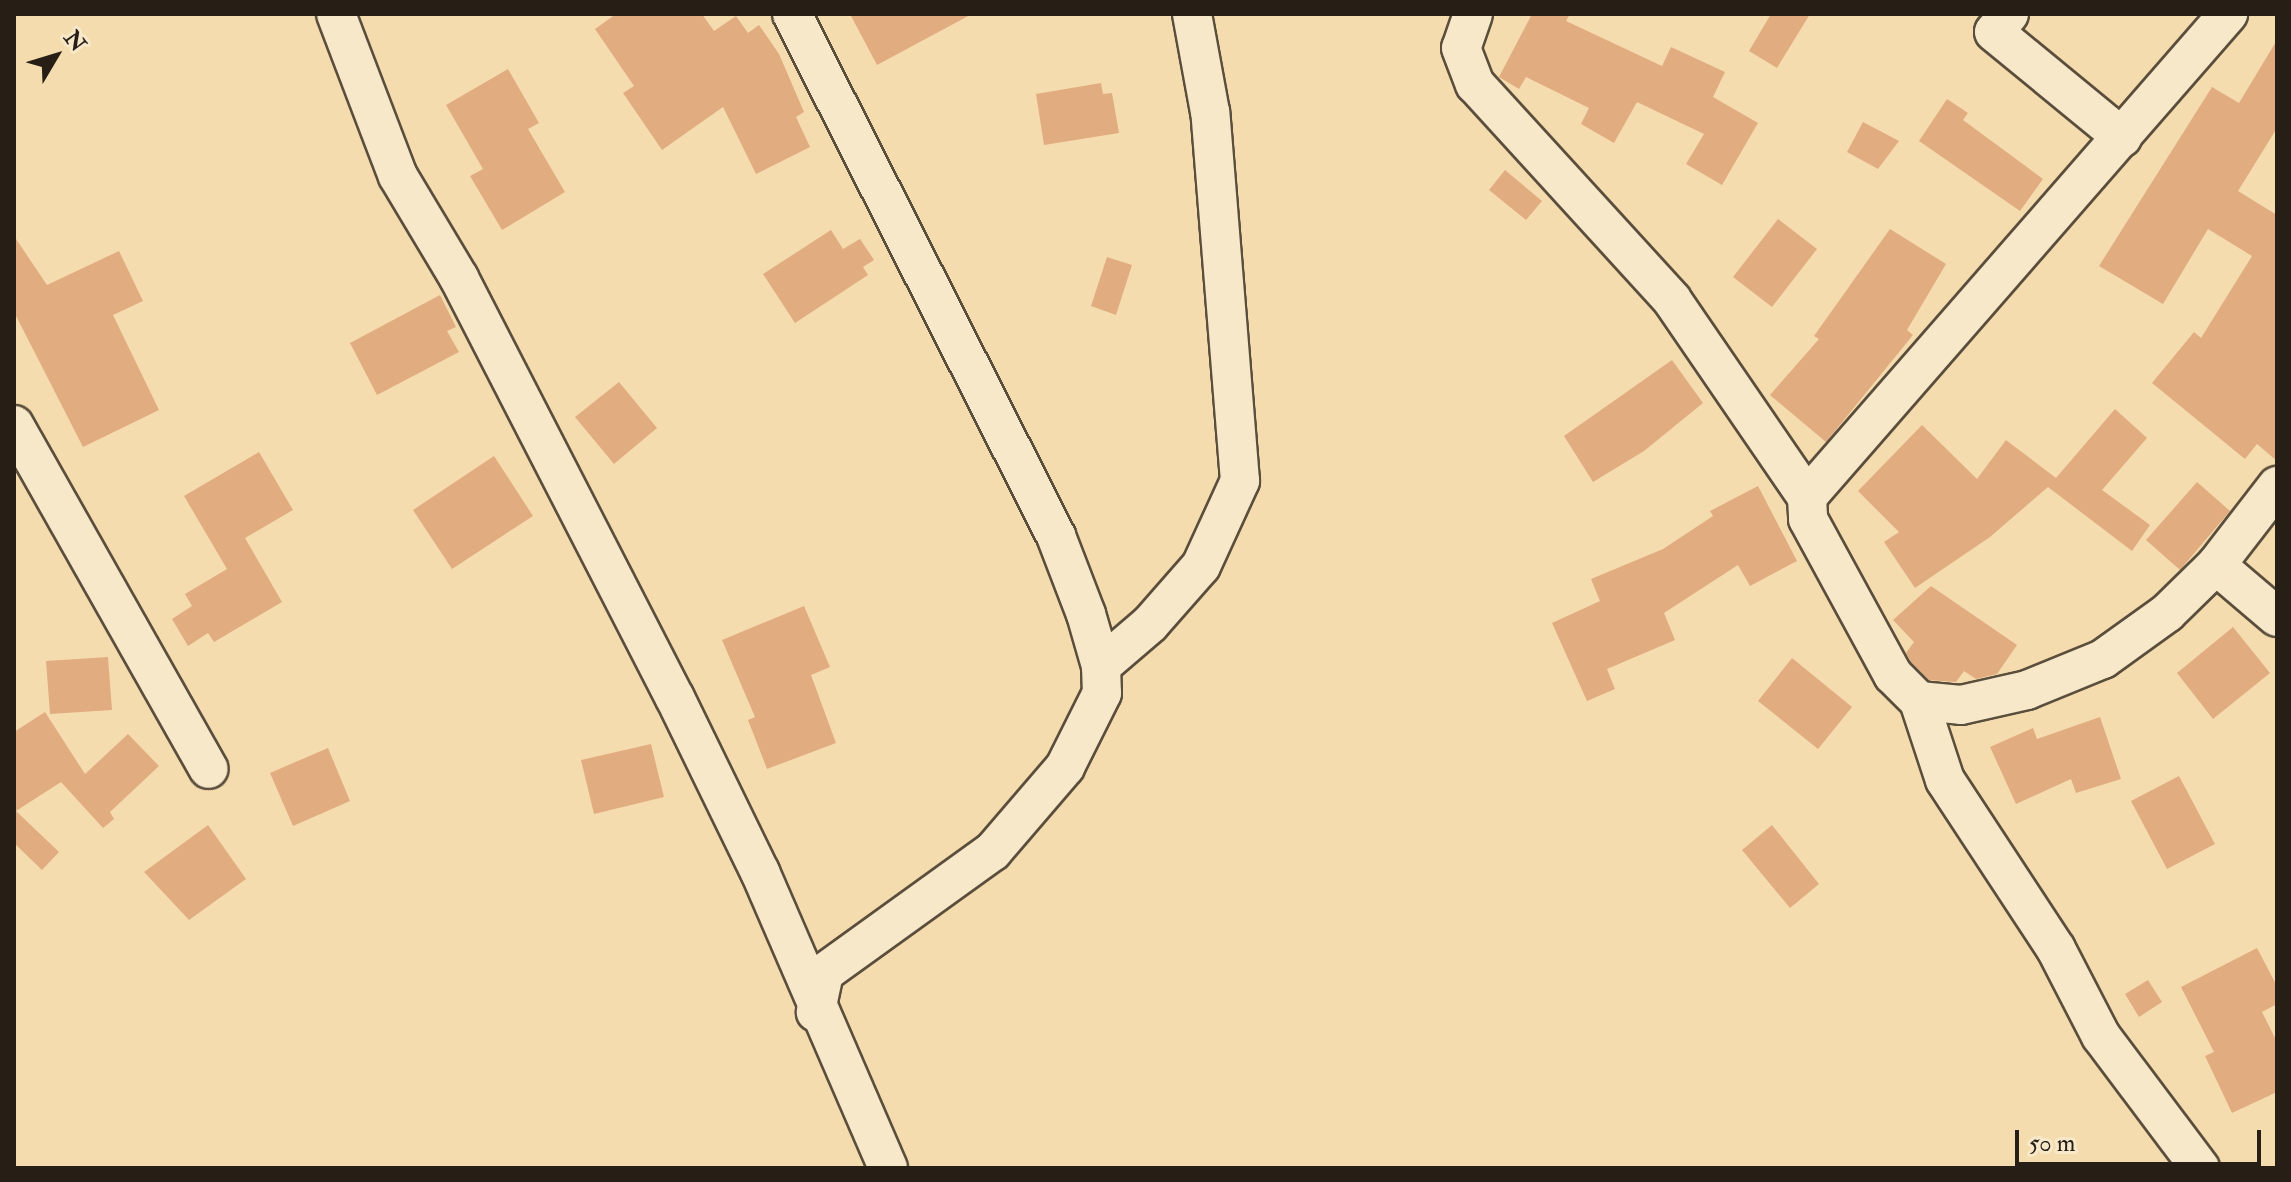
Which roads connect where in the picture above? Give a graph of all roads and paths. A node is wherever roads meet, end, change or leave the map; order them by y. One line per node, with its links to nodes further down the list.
1 (336, 14): 16 (street)
2 (792, 14): 13 (street)
3 (1192, 14): 13 (street)
4 (1473, 14): 10 (street)
5 (2009, 14): 7 (street)
6 (2228, 14): 7 (street)
7 (2122, 137): 10 (street)
8 (14, 425): 15 (street)
9 (2277, 486): 11 (street)
10 (1807, 497): 14 (street)
11 (2216, 565): 12 (street); 14 (street)
12 (2277, 617)
13 (1101, 666): 16 (street)
14 (1919, 701): 18 (street)
15 (209, 769)
16 (816, 1012): 17 (street)
17 (888, 1168)
18 (2200, 1168)

